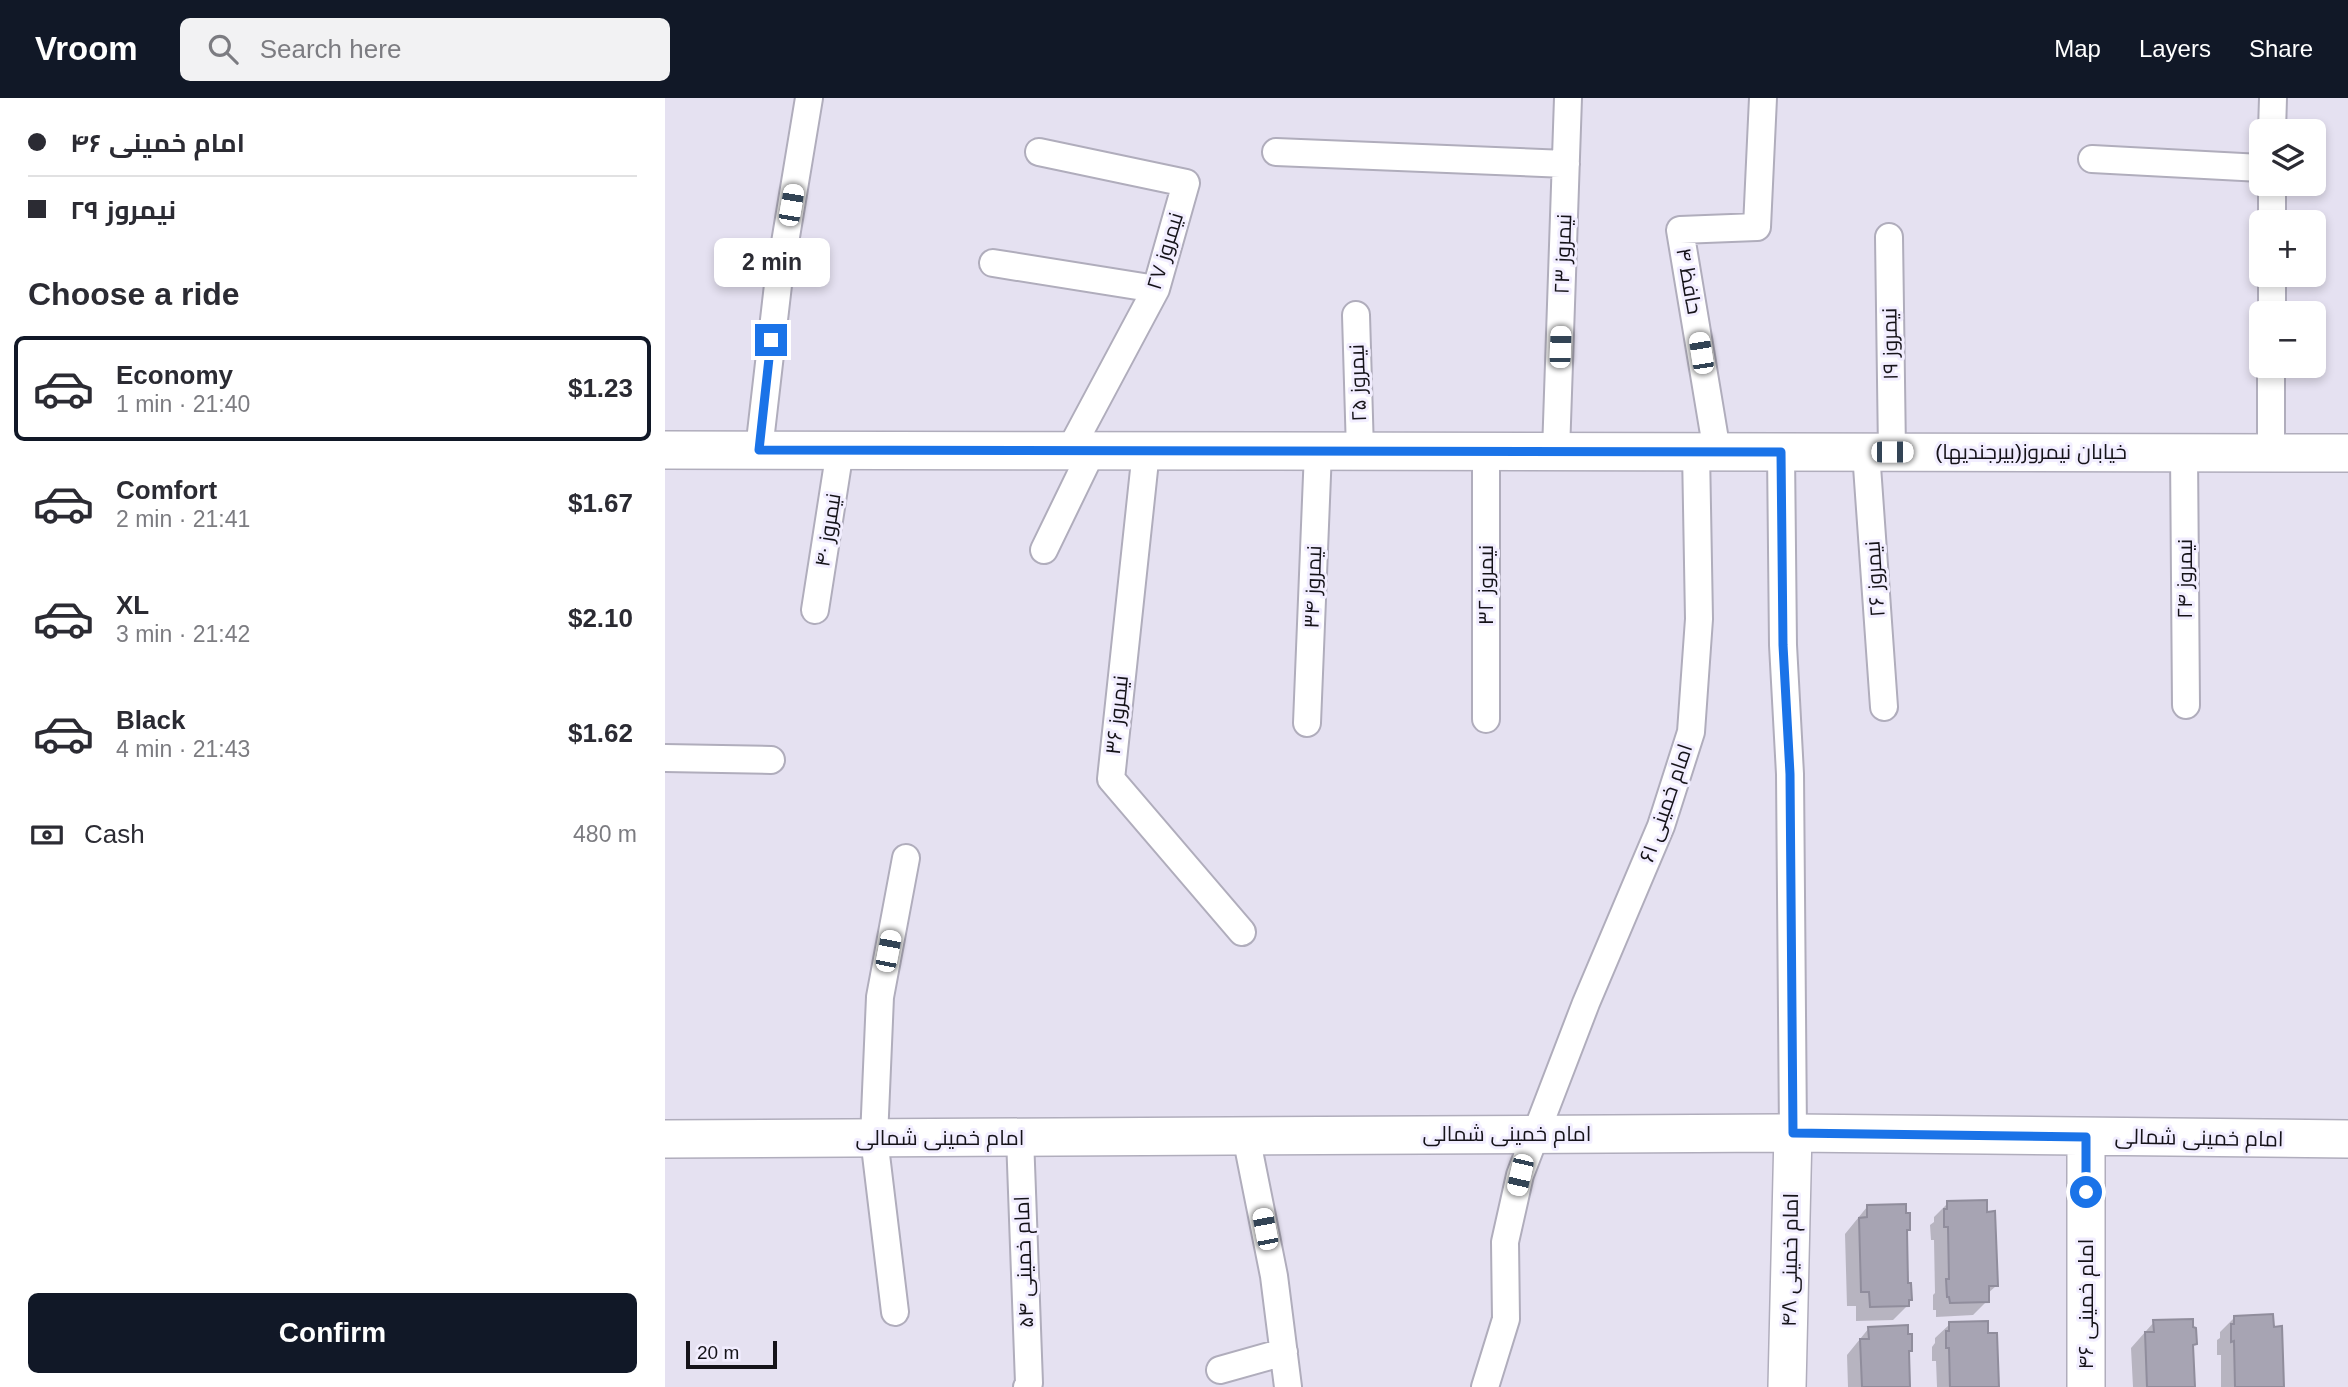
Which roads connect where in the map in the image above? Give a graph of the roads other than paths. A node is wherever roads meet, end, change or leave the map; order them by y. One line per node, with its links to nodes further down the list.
1 (809, 98): 17 (street)
2 (1568, 98): 9 (street, نیمروز ۲۳)
3 (1763, 98): 24 (street, حافظ ۴)
4 (2273, 98): 5 (street)
5 (2272, 119)
6 (1039, 152): 13 (street, نیمروز ۲۷)
7 (1276, 152): 9 (street)
8 (2092, 159): 10 (street)
9 (1566, 164): 25 (street, نیمروز ۲۳)
10 (2249, 166)
11 (1889, 237): 27 (street, نیمروز ۱۹)
12 (993, 263): 13 (street)
13 (1156, 289): 19 (street, نیمروز ۲۷)
14 (1356, 315): 22 (street, نیمروز ۲۵)
15 (2271, 378): 29 (street)
16 (665, 450): 17 (street, خیابان نیمروز(بیرجندیها))
17 (759, 450): 18 (street, خیابان نیمروز(بیرجندیها))
18 (840, 450): 19 (street, خیابان نیمروز(بیرجندیها)); 32 (street, نیمروز ۴۰)
19 (1081, 451): 20 (street, خیابان نیمروز(بیرجندیها)); 31 (street, نیمروز ۲۷)
20 (1146, 451): 21 (street, خیابان نیمروز(بیرجندیها)); 40 (street, نیمروز ۳۶)
21 (1318, 451): 22 (street, خیابان نیمروز(بیرجندیها)); 36 (street, نیمروز ۳۴)
22 (1360, 451): 23 (street, خیابان نیمروز(بیرجندیها))
23 (1486, 451): 25 (street, خیابان نیمروز(بیرجندیها)); 35 (street, نیمروز ۳۲)
24 (1707, 451): 25 (street, خیابان نیمروز(بیرجندیها)); 26 (street, خیابان نیمروز(بیرجندیها)); 42 (street, امام خمینی ۶۱)
25 (1556, 452)
26 (1781, 452): 27 (street, خیابان نیمروز(بیرجندیها)); 41 (street)
27 (1879, 452): 28 (street, خیابان نیمروز(بیرجندیها)); 34 (street, نیمروز ۲۶)
28 (2184, 453): 29 (street, خیابان نیمروز(بیرجندیها)); 33 (street, نیمروز ۲۴)
29 (2271, 453): 30 (street, خیابان نیمروز(بیرجندیها))
30 (2348, 453)
31 (1044, 550)
32 (815, 610)
33 (2186, 705)
34 (1884, 706)
35 (1486, 719)
36 (1307, 723)
37 (665, 758): 38 (street)
38 (771, 760)
39 (906, 859): 46 (street)
40 (1242, 932)
41 (1793, 1133): 42 (street, امام خمینی شمالی); 45 (street, امام خمینی شمالی); 55 (street, امام خمینی ۴۸)
42 (1535, 1134): 43 (street, امام خمینی شمالی); 54 (street, امام خمینی ۶۱)
43 (1246, 1136): 44 (street, امام خمینی شمالی); 50 (street)
44 (1020, 1137): 46 (street, امام خمینی شمالی); 52 (street, امام خمینی ۵۴)
45 (2086, 1137): 48 (street, امام خمینی شمالی); 56 (street, امام خمینی ۴۶)
46 (874, 1138): 47 (street, امام خمینی شمالی); 49 (street)
47 (665, 1139)
48 (2348, 1139)
49 (895, 1312)
50 (1284, 1352): 51 (street); 53 (street)
51 (1220, 1370)
52 (1027, 1387)
53 (1288, 1387)
54 (1485, 1387)
55 (1787, 1387)
56 (2086, 1387)

